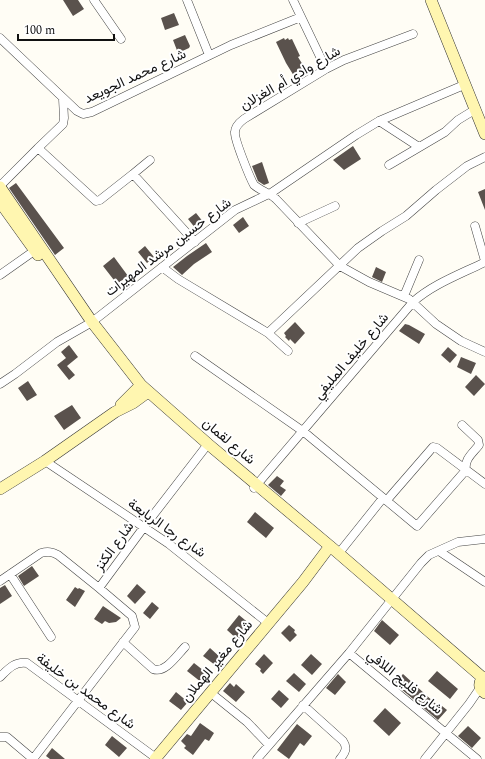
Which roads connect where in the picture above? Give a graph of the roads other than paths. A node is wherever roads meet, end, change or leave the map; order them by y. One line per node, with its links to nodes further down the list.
1 (94, 0): 8 (street)
2 (187, 0): 9 (street)
3 (293, 0): 5 (street)
4 (431, 0): 11 (street)
5 (301, 17): 9 (street, شارع محمد الجويعد); 10 (street)
6 (413, 34): 10 (street, شارع وادي أم الغزلان)
7 (0, 38): 12 (street, شارع محمد الجويعد)
8 (121, 39)
9 (209, 55): 12 (street, شارع محمد الجويعد)
10 (326, 69): 23 (street, شارع وادي أم الغزلان)
11 (464, 85): 13 (street); 14 (street, شارع حسين مرشد المهيرات)
12 (63, 99): 17 (street)
13 (476, 109): 15 (street); 16 (street)
14 (379, 121): 16 (street); 23 (street, شارع حسين مرشد المهيرات)
15 (485, 134)
16 (420, 147): 20 (street)
17 (38, 148): 21 (street); 22 (street)
18 (485, 157): 32 (street)
19 (150, 160): 21 (street)
20 (389, 164)
21 (133, 174): 28 (street)
22 (0, 186): 37 (street, شارع لقمان)
23 (270, 193): 26 (street); 28 (street, شارع حسين مرشد المهيرات)
24 (0, 202): 29 (street, شارع لقمان)
25 (335, 206): 26 (street)
26 (298, 223): 32 (street)
27 (475, 226): 31 (street)
28 (195, 242): 33 (street, شارع حسين مرشد المهيرات)
29 (34, 250): 34 (street); 37 (street, شارع لقمان)
30 (419, 260): 35 (street)
31 (485, 262): 36 (street, شارع خليف المليفي)
32 (340, 266): 35 (street); 38 (street)
33 (162, 267): 37 (street, شارع حسين مرشد المهيرات); 38 (street)
34 (0, 275)
35 (404, 296): 36 (street)
36 (413, 302): 40 (street); 45 (street, شارع خليف المليفي)
37 (90, 323): 42 (street, شارع حسين مرشد المهيرات); 43 (street, شارع لقمان)
38 (268, 333): 39 (street)
39 (288, 351)
40 (485, 352)
41 (195, 356): 45 (street)
42 (0, 384)
43 (143, 390): 46 (street, شارع لقمان); 47 (street)
44 (462, 426): 48 (street)
45 (304, 432): 50 (street, شارع خليف المليفي); 52 (street)
46 (207, 446): 50 (street, شارع لقمان); 53 (street, شارع الكنز)
47 (45, 461): 51 (street); 53 (street, شارع رجا الربابعة)
48 (466, 470): 49 (street); 52 (street); 52 (street)
49 (485, 484)
50 (256, 486): 55 (street, شارع لقمان)
51 (0, 490)
52 (385, 499): 55 (street)
53 (144, 527): 60 (street, شارع الكنز); 62 (street, شارع رجا الربابعة)
54 (485, 539): 56 (street)
55 (333, 551): 61 (street, شارع لقمان); 62 (street, شارع مغير الهملان)
56 (438, 551): 59 (street); 61 (street)
57 (10, 574): 58 (street); 60 (street); 63 (street)
58 (0, 581)
59 (485, 582)
60 (99, 588): 64 (street)
61 (390, 602): 66 (street); 68 (street, شارع لقمان)
62 (268, 623): 69 (street, شارع مغير الهملان)
63 (51, 637)
64 (123, 642): 65 (street); 70 (street)
65 (184, 647)
66 (349, 653): 71 (street, شارع فليح اللافي); 72 (street, شارع فليح اللافي)
67 (0, 677): 70 (street, شارع محمد بن خليفة)
68 (483, 686): 72 (street)
69 (211, 693): 74 (street); 75 (street, شارع مغير الهملان)
70 (78, 700): 75 (street, شارع محمد بن خليفة); 76 (street)
71 (303, 705): 74 (street, شارع فليح اللافي); 78 (street)
72 (446, 732): 79 (street); 80 (street, شارع فليح اللافي)
73 (0, 736): 76 (street)
74 (269, 745): 77 (street, شارع فليح اللافي)
75 (155, 758)
76 (33, 759)
77 (257, 759)
78 (340, 759)
79 (425, 759)
80 (478, 759)

